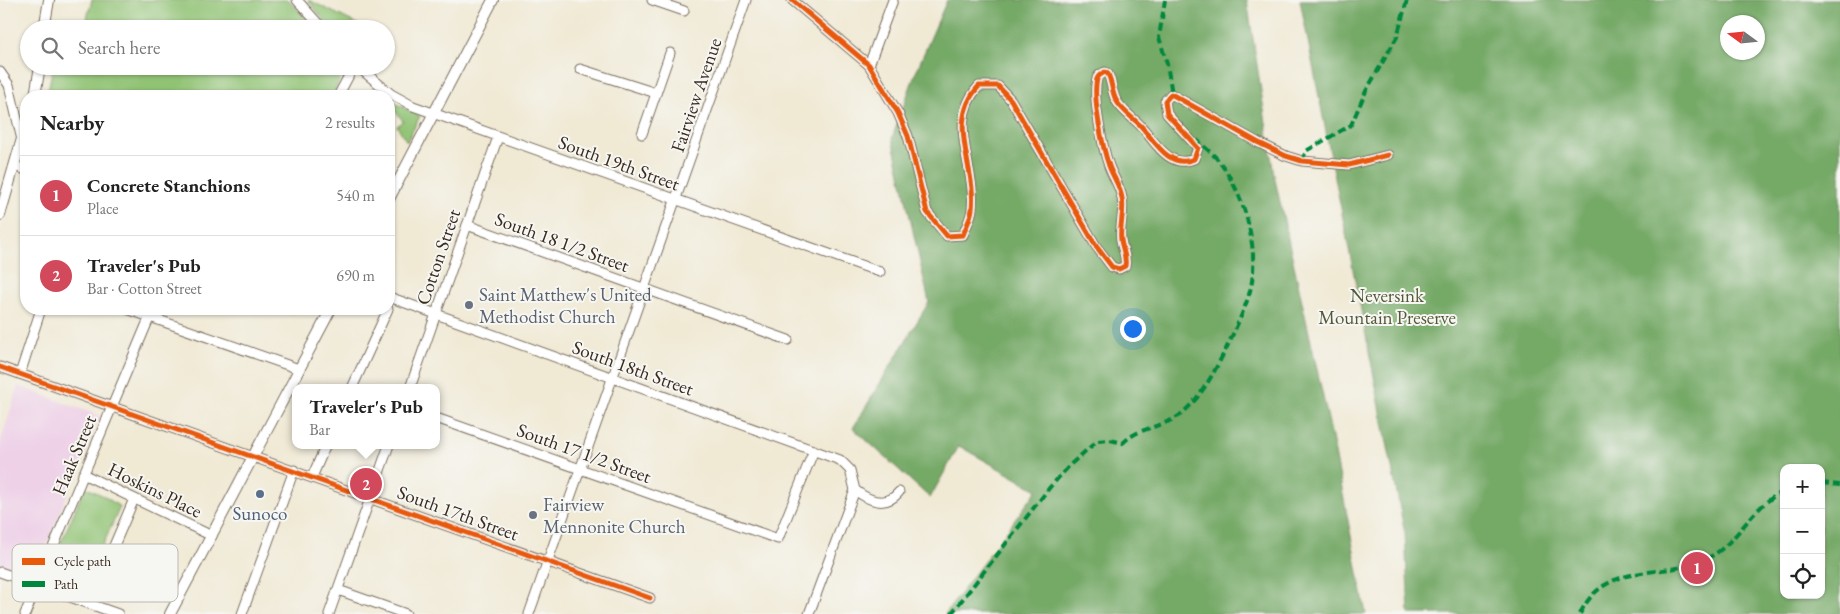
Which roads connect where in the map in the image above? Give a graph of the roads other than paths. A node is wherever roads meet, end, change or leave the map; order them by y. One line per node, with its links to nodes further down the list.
1 (49, 0): 9 (main road)
2 (297, 0): 10 (street)
3 (493, 0): 23 (main road)
4 (652, 0): 8 (street)
5 (746, 0): 32 (street, Fairview Avenue)
6 (792, 0): 12 (street)
7 (893, 0): 12 (street)
8 (684, 12)
9 (46, 20)
10 (315, 20)
11 (670, 53): 21 (street)
12 (869, 65): 28 (street)
13 (580, 70): 21 (street)
14 (0, 72): 24 (street)
15 (38, 75): 18 (main road)
16 (351, 75): 19 (street)
17 (367, 75): 20 (street, South 19th Street)
18 (35, 90)
19 (342, 90)
20 (386, 90)
21 (656, 92): 25 (street)
22 (395, 96): 23 (street, South 19th Street)
23 (434, 113): 26 (street, South 19th Street); 31 (main road)
24 (20, 132)
25 (642, 134)
26 (498, 137): 32 (street, South 19th Street); 34 (street, Cotton Street)
27 (20, 147): 29 (main road)
28 (1388, 155)
29 (15, 166): 30 (street); 33 (main road)
30 (20, 168)
31 (395, 188)
32 (676, 200): 35 (street, South 19th Street); 36 (street, Fairview Avenue)
33 (0, 215)
34 (467, 225): 36 (street, South 18 1/2 Street); 38 (street, Cotton Street)
35 (880, 272)
36 (644, 288): 44 (street, South 18 1/2 Street); 48 (street, Fairview Avenue)
37 (395, 304): 38 (street, South 18th Street)
38 (436, 314): 48 (street, South 18th Street); 50 (street, Cotton Street)
39 (39, 315): 47 (street)
40 (151, 315): 51 (street, Haak Street)
41 (157, 315): 46 (street)
42 (328, 315): 46 (main road)
43 (385, 315): 49 (street)
44 (788, 340)
45 (0, 367): 47 (street, South 17th Street)
46 (299, 369): 56 (main road)
47 (20, 374): 51 (street, South 17th Street)
48 (613, 378): 55 (street, South 18th Street); 58 (street, Fairview Avenue)
49 (354, 384)
50 (411, 384)
51 (112, 406): 56 (street, South 17th Street); 59 (street, Haak Street)
52 (440, 419): 58 (street, South 17 1/2 Street)
53 (324, 449): 60 (street)
54 (388, 449): 63 (street)
55 (814, 450): 58 (street, South 17 1/2 Street); 61 (street, South 18th Street)
56 (254, 456): 57 (street, South 17th Street); 65 (main road)
57 (294, 470): 60 (street, South 17th Street); 81 (street)
58 (580, 470): 68 (street, Fairview Avenue)
59 (83, 474): 64 (street, Hoskins Place); 66 (street, Haak Street)
60 (312, 477): 63 (street, South 17th Street)
61 (855, 486): 62 (street); 85 (street)
62 (900, 492)
63 (371, 497): 68 (street, South 17th Street); 71 (street)
64 (134, 498): 65 (street, Hoskins Place); 67 (street)
65 (212, 536): 73 (main road)
66 (53, 544)
67 (114, 544)
68 (548, 561): 72 (street, South 17th Street); 84 (street, Fairview Avenue)
69 (0, 572): 70 (street)
70 (12, 576)
71 (338, 590): 82 (street); 83 (street)
72 (650, 598)
73 (178, 599)
74 (30, 602): 78 (street, Haak Street)
75 (83, 602): 77 (street)
76 (176, 602): 80 (main road)
77 (89, 604): 79 (street)
78 (25, 614)
79 (118, 614)
80 (170, 614)
81 (242, 614)
82 (329, 614)
83 (406, 614)
84 (529, 614)
85 (809, 614)

